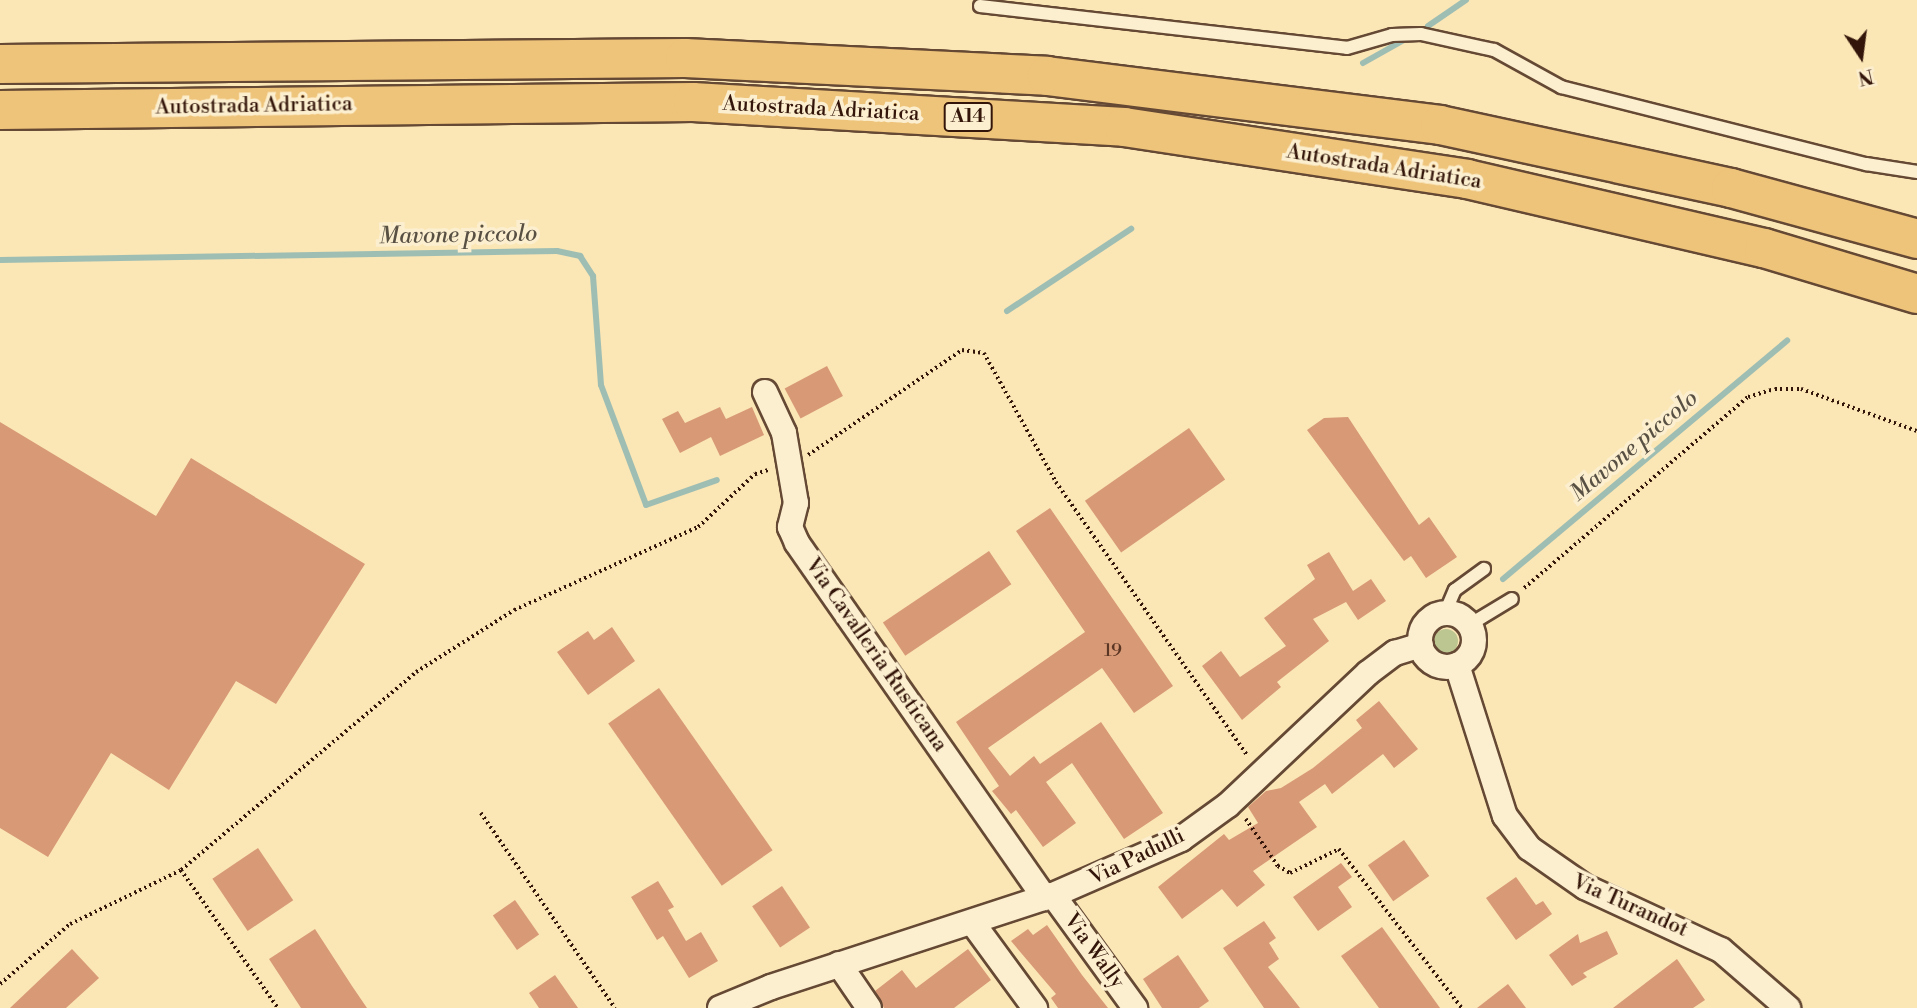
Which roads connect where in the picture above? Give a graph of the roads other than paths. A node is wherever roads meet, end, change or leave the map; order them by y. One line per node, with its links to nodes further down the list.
1 (979, 6): 4 (lane)
2 (0, 64): 5 (highway, Autostrada Adriatica / A14)
3 (0, 110): 6 (highway, Autostrada Adriatica / A14)
4 (1917, 172)
5 (1917, 239)
6 (1917, 294)
7 (765, 392): 14 (street, Via Cavalleria Rusticana)
8 (1484, 569): 10 (lane)
9 (1512, 599): 11 (lane)
10 (1445, 613): 11 (street); 12 (street)
11 (1469, 625): 13 (street)
12 (1421, 645): 13 (street); 14 (street, Via Padulli)
13 (1457, 664): 21 (street, Via Turandot)
14 (1049, 896): 15 (street, Via Padulli); 20 (street, Via Wally)
15 (972, 922): 16 (street, Via Padulli); 19 (street)
16 (839, 964): 17 (street, Via Padulli); 18 (street)
17 (720, 1008)
18 (869, 1008)
19 (1035, 1008)
20 (1135, 1008)
21 (1788, 1008)

